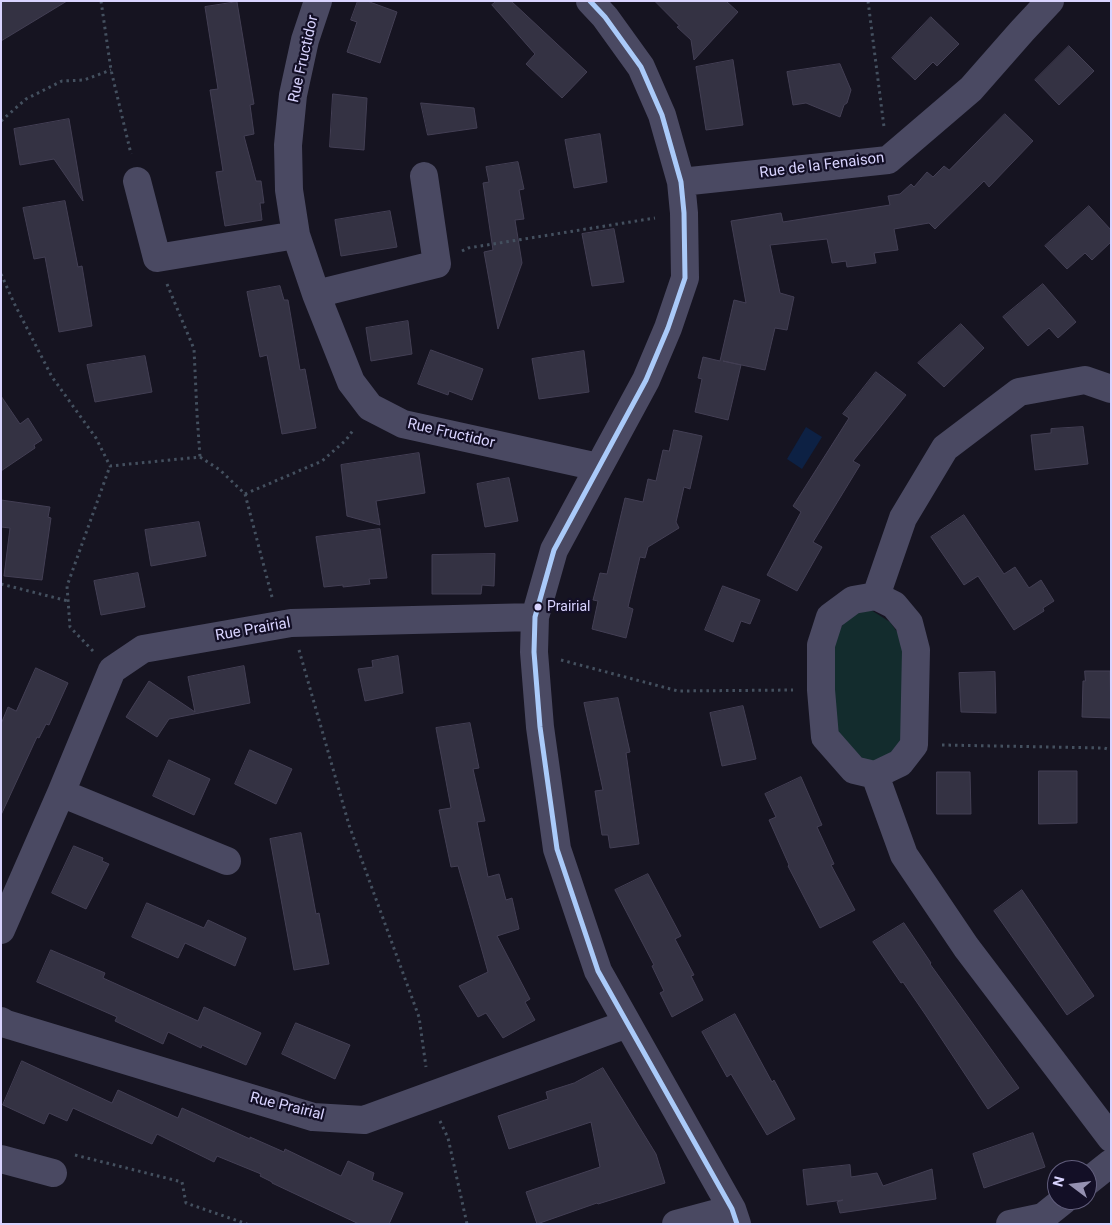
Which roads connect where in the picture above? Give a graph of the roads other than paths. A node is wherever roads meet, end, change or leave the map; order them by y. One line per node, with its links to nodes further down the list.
1 (318, 1): 7 (street, Rue Fructidor)
2 (590, 1): 6 (street)
3 (1050, 1): 6 (street, Rue de la Fenaison)
4 (424, 176): 8 (street)
5 (137, 182): 7 (street)
6 (680, 182): 10 (street)
7 (296, 235): 8 (street, Rue Fructidor)
8 (316, 294): 10 (street, Rue Fructidor)
9 (1111, 389): 11 (street)
10 (598, 467): 12 (street)
11 (876, 596): 13 (street); 13 (street)
12 (536, 617): 14 (street, Rue Prairial); 18 (street)
13 (875, 775): 19 (street)
14 (61, 793): 15 (street); 16 (street)
15 (226, 861)
16 (1, 930)
17 (1, 1021): 18 (street, Rue Prairial)
18 (627, 1024): 25 (street)
19 (1111, 1138)
20 (1, 1159): 21 (street)
21 (60, 1163)
22 (1111, 1163): 23 (street)
23 (1097, 1174)
24 (1052, 1210): 27 (street)
25 (735, 1217): 26 (street)
26 (676, 1224)
27 (1010, 1224)

